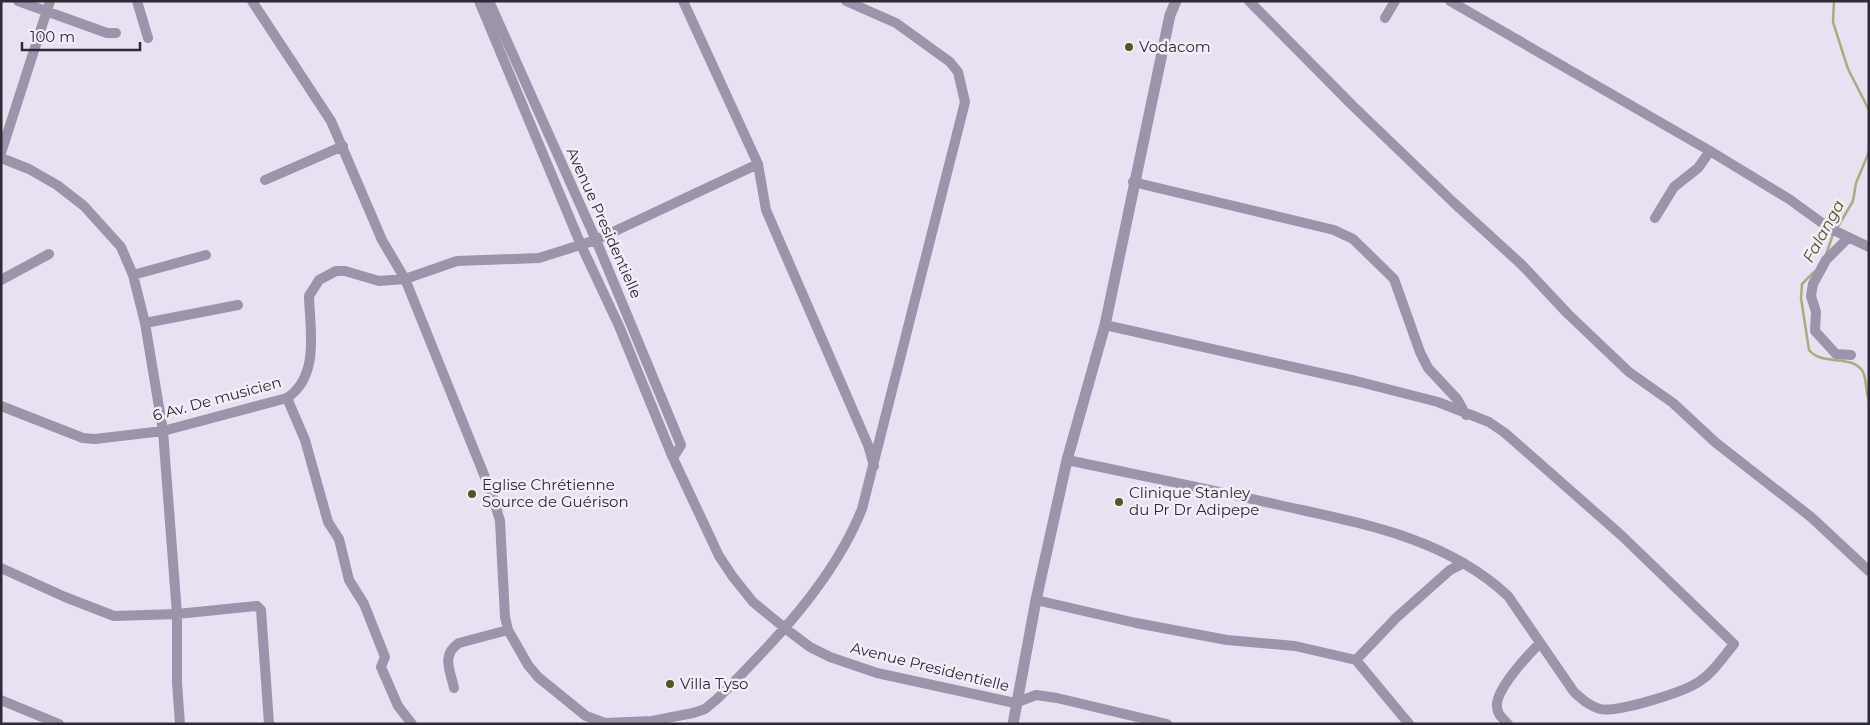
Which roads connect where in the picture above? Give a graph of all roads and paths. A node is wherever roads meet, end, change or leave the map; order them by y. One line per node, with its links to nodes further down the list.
1 (18, 1): 13 (street)
2 (50, 1): 13 (street)
3 (137, 1): 16 (street)
4 (252, 1): 18 (street)
5 (479, 1): 28 (street, Avenue Presidentielle)
6 (490, 1): 27 (street, Avenue Presidentielle)
7 (683, 1): 22 (street)
8 (846, 1): 47 (street)
9 (1176, 1): 24 (street)
10 (1249, 1): 50 (street)
11 (1395, 1): 14 (street)
12 (1450, 1): 19 (street)
13 (46, 13): 15 (street); 17 (street)
14 (1385, 18)
15 (116, 33)
16 (148, 38)
17 (6, 124): 20 (street)
18 (343, 146): 23 (street); 33 (street)
19 (1710, 151): 25 (street); 26 (street)
20 (1, 153)
21 (1, 158): 32 (street)
22 (758, 164): 27 (street, 6 Av. De musicien); 47 (street)
23 (265, 180)
24 (1133, 182): 38 (street); 43 (street)
25 (1654, 218)
26 (1845, 237): 29 (street); 40 (street)
27 (596, 240): 28 (street, 6 Av. De musicien); 37 (street, Avenue Presidentielle)
28 (581, 245): 33 (street, 6 Av. De musicien); 39 (street, Avenue Presidentielle)
29 (1869, 247)
30 (48, 254): 34 (street)
31 (206, 255): 32 (street)
32 (133, 275): 36 (street)
33 (405, 279): 41 (street, 6 Av. De musicien); 54 (street)
34 (1, 280)
35 (238, 305): 36 (street)
36 (146, 323): 44 (street)
37 (631, 323): 39 (street); 45 (street, Avenue Presidentielle)
38 (1105, 325): 43 (street); 46 (street)
39 (619, 326): 45 (street, Avenue Presidentielle)
40 (1851, 356)
41 (287, 398): 44 (street, 6 Av. De musicien); 64 (street)
42 (1, 406): 44 (street, 6 Av. De musicien)
43 (1466, 415): 55 (street)
44 (163, 431): 52 (street)
45 (673, 458): 53 (street, Avenue Presidentielle)
46 (1067, 460): 48 (street); 51 (street)
47 (874, 469): 53 (street)
48 (1464, 562): 55 (street); 56 (street)
49 (1, 568): 52 (street)
50 (1869, 572)
51 (1036, 600): 56 (street); 59 (street)
52 (177, 614): 62 (street); 63 (street)
53 (786, 629): 59 (street, Avenue Presidentielle); 60 (street)
54 (508, 630): 57 (street); 60 (street)
55 (1540, 643): 68 (street)
56 (1356, 660): 67 (street)
57 (454, 688)
58 (1, 700): 61 (street)
59 (1015, 703): 65 (street); 66 (street)
60 (593, 722)
61 (59, 724)
62 (180, 724)
63 (269, 724)
64 (412, 724)
65 (1013, 724)
66 (1167, 724)
67 (1409, 724)
68 (1508, 724)

